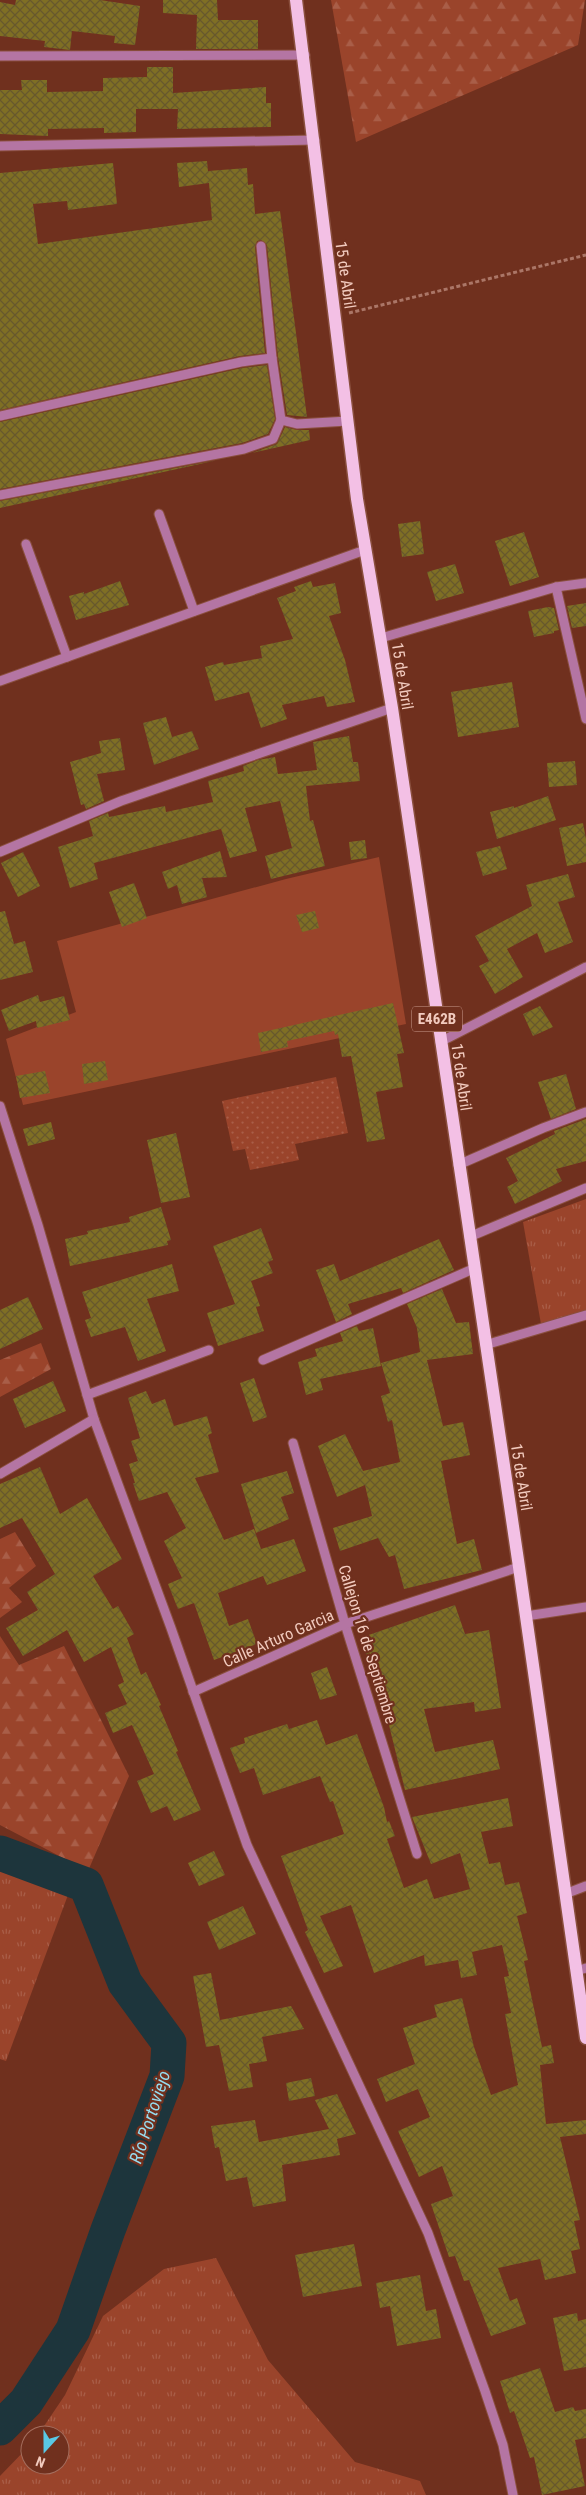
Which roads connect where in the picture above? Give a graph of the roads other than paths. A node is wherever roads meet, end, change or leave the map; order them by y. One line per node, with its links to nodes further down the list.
1 (296, 0): 2 (main road, 15 de Abril / E462B)
2 (304, 55): 3 (street); 4 (main road, 15 de Abril / E462B)
3 (0, 56)
4 (315, 140): 5 (street); 10 (main road, 15 de Abril / E462B)
5 (0, 146)
6 (261, 246): 7 (street)
7 (272, 358): 8 (street); 9 (street)
8 (0, 416)
9 (281, 420): 10 (street); 11 (street)
10 (348, 421): 14 (main road, 15 de Abril / E462B)
11 (0, 495)
12 (159, 514): 17 (street)
13 (26, 544): 19 (street)
14 (365, 550): 17 (street); 18 (main road, 15 de Abril / E462B)
15 (586, 583): 16 (street)
16 (556, 587): 18 (street); 22 (street)
17 (194, 611): 19 (street)
18 (381, 638): 21 (main road, 15 de Abril / E462B)
19 (67, 657): 20 (street)
20 (0, 681)
21 (392, 708): 23 (street); 25 (main road, 15 de Abril / E462B)
22 (586, 719)
23 (0, 852)
24 (586, 967): 25 (street)
25 (440, 1042): 28 (main road, 15 de Abril / E462B)
26 (0, 1106): 36 (street)
27 (586, 1112): 28 (street)
28 (458, 1165): 30 (main road, 15 de Abril / E462B)
29 (586, 1188): 30 (street)
30 (469, 1237): 31 (main road, 15 de Abril / E462B)
31 (473, 1269): 33 (main road, 15 de Abril / E462B); 35 (street)
32 (586, 1315): 33 (street)
33 (485, 1345): 40 (main road, 15 de Abril / E462B)
34 (209, 1350): 36 (street)
35 (263, 1360)
36 (87, 1395): 37 (street)
37 (94, 1419): 39 (street); 44 (street)
38 (293, 1443): 43 (street, Callejon 16 de Septiembre)
39 (0, 1474)
40 (519, 1568): 42 (main road, 15 de Abril / E462B); 43 (street, Calle Arturo Garcia)
41 (586, 1607): 42 (street)
42 (526, 1616): 47 (main road, 15 de Abril / E462B)
43 (345, 1624): 44 (street, Calle Arturo Garcia); 45 (street, Callejon 16 de Septiembre)
44 (193, 1692): 50 (street)
45 (417, 1854)
46 (586, 1886): 47 (street)
47 (565, 1894): 48 (main road, 15 de Abril / E462B)
48 (581, 1969): 49 (main road, 15 de Abril / E462B)
49 (586, 2038)
50 (513, 2495)

